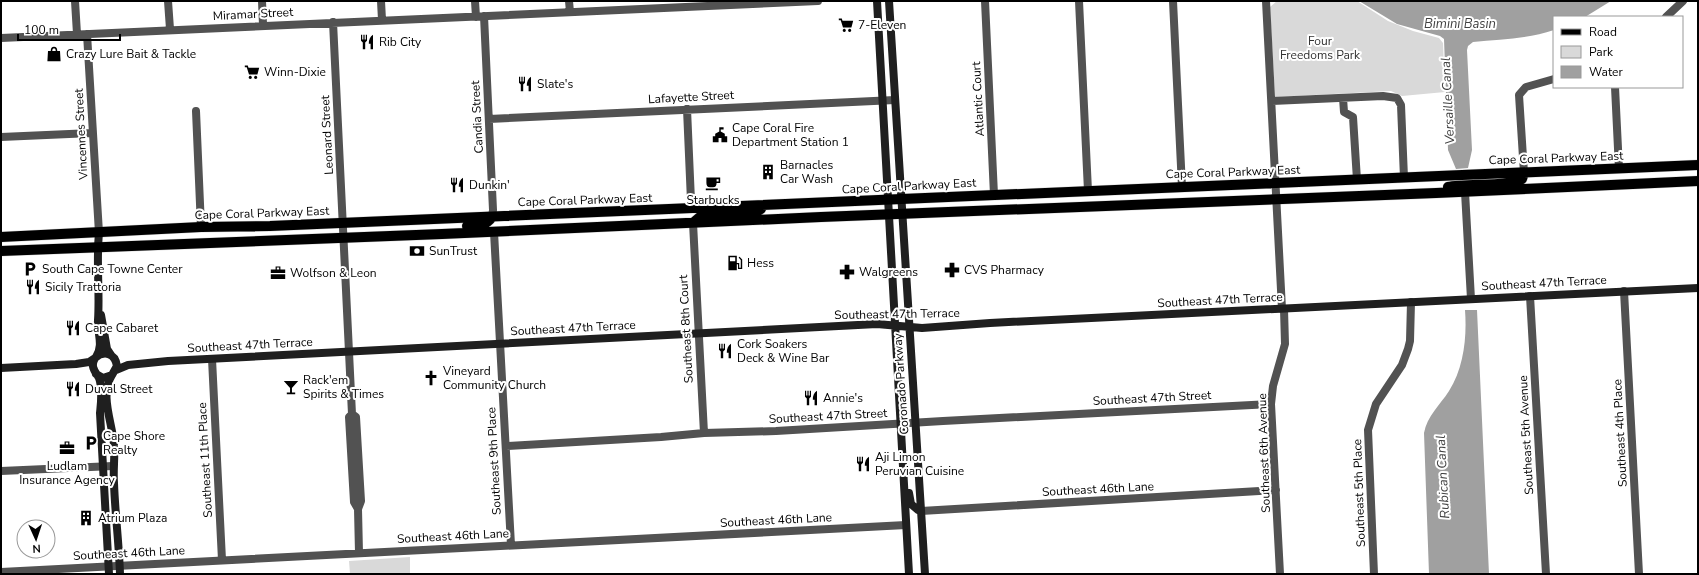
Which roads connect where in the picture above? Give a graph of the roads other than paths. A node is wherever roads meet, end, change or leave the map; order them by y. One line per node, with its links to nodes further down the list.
1 (75, 1): 24 (street)
2 (168, 1): 23 (street)
3 (262, 1): 22 (street)
4 (381, 1): 20 (street)
5 (475, 1): 19 (street, Candia Street)
6 (569, 1): 17 (street)
7 (818, 1): 15 (street, Miramar Street)
8 (877, 1): 30 (street, Coronado Parkway)
9 (889, 1): 31 (street, Coronado Parkway)
10 (985, 1): 49 (street, Atlantic Court)
11 (1079, 1): 46 (street)
12 (1173, 1): 45 (street)
13 (1266, 1): 32 (street, Southeast 6th Avenue)
14 (1683, 1): 18 (street)
15 (782, 2): 16 (street, Miramar Street)
16 (687, 4): 17 (street, Miramar Street)
17 (570, 12): 19 (street, Miramar Street)
18 (1667, 16)
19 (480, 17): 20 (street, Miramar Street); 35 (street, Candia Street)
20 (382, 20): 21 (street, Miramar Street)
21 (333, 22): 22 (street, Miramar Street); 59 (street, Leonard Street)
22 (263, 25): 23 (street, Miramar Street)
23 (170, 30): 25 (street, Miramar Street)
24 (77, 34): 25 (street, Miramar Street); 26 (street, Miramar Street)
25 (87, 34): 36 (street, Vincennes Street)
26 (1, 38)
27 (1553, 79): 40 (street)
28 (1615, 88): 39 (street)
29 (1343, 98): 32 (street); 41 (street); 42 (street)
30 (882, 100): 31 (street, Lafayette Street); 33 (street, Lafayette Street); 52 (street, Coronado Parkway)
31 (895, 100): 50 (street, Coronado Parkway)
32 (1272, 101): 44 (street, Southeast 6th Avenue)
33 (687, 109): 35 (street, Lafayette Street); 54 (street)
34 (196, 110): 62 (street)
35 (489, 119): 58 (street, Candia Street)
36 (92, 133): 37 (street); 64 (street, Vincennes Street)
37 (1, 137)
38 (1698, 165): 39 (main road, Cape Coral Parkway East)
39 (1619, 169): 40 (main road, Cape Coral Parkway East)
40 (1524, 173): 41 (main road, Cape Coral Parkway East); 48 (main road)
41 (1404, 178): 42 (main road, Cape Coral Parkway East)
42 (1357, 180): 44 (main road, Cape Coral Parkway East)
43 (1698, 181): 47 (main road)
44 (1276, 183): 45 (main road, Cape Coral Parkway East); 51 (street, Southeast 6th Avenue)
45 (1182, 187): 46 (main road, Cape Coral Parkway East)
46 (1088, 191): 49 (main road, Cape Coral Parkway East)
47 (1466, 192): 48 (main road); 73 (street)
48 (1436, 193): 51 (main road)
49 (994, 195): 50 (main road, Cape Coral Parkway East)
50 (902, 199): 52 (main road, Cape Coral Parkway East); 57 (street, Coronado Parkway)
51 (1277, 199): 57 (main road); 75 (street, Southeast 6th Avenue)
52 (887, 200): 53 (main road, Cape Coral Parkway East); 56 (street, Coronado Parkway)
53 (768, 205): 54 (main road, Cape Coral Parkway East); 60 (main road)
54 (690, 208): 55 (main road, Cape Coral Parkway East); 61 (main road)
55 (566, 214): 58 (main road, Cape Coral Parkway East); 63 (main road)
56 (888, 214): 57 (main road); 60 (main road); 77 (street, Coronado Parkway)
57 (903, 214): 78 (street, Coronado Parkway)
58 (492, 217): 59 (main road, Cape Coral Parkway East); 65 (main road)
59 (343, 223): 62 (main road, Cape Coral Parkway East); 67 (street, Leonard Street)
60 (693, 223): 61 (main road); 79 (street, Southeast 8th Court)
61 (617, 226): 63 (main road)
62 (201, 227): 64 (main road, Cape Coral Parkway East)
63 (494, 232): 65 (main road); 80 (street, Southeast 9th Place)
64 (99, 233): 66 (main road, Cape Coral Parkway East); 68 (street)
65 (420, 235): 67 (main road)
66 (1, 237)
67 (344, 238): 68 (main road); 81 (street, Leonard Street)
68 (98, 247): 69 (main road); 76 (street)
69 (1, 251)
70 (1698, 288): 71 (street, Southeast 47th Terrace)
71 (1624, 291): 72 (street, Southeast 47th Terrace); 113 (street, Southeast 4th Place)
72 (1530, 296): 73 (street, Southeast 47th Terrace); 112 (street, Southeast 5th Avenue)
73 (1471, 299): 74 (street, Southeast 47th Terrace)
74 (1411, 302): 75 (street, Southeast 47th Terrace); 111 (street, Southeast 5th Place)
75 (1283, 309): 78 (street, Southeast 47th Terrace); 90 (street, Southeast 6th Avenue)
76 (100, 310): 82 (street); 83 (street)
77 (895, 325): 78 (street, Southeast 47th Terrace); 79 (street, Southeast 47th Terrace); 92 (street, Coronado Parkway)
78 (910, 326): 91 (street, Coronado Parkway)
79 (699, 333): 80 (street, Southeast 47th Terrace); 93 (street, Southeast 8th Court)
80 (500, 344): 81 (street, Southeast 47th Terrace); 94 (street, Southeast 9th Place)
81 (349, 352): 84 (street, Southeast 47th Terrace); 103 (street, Leonard Street)
82 (113, 356): 83 (street); 85 (street, Southeast 47th Terrace); 88 (street)
83 (95, 358): 86 (street); 89 (street)
84 (212, 359): 85 (street, Southeast 47th Terrace); 104 (street, Southeast 11th Place)
85 (168, 361): 88 (street, Southeast 47th Terrace)
86 (42, 367): 87 (street); 89 (street)
87 (1, 368)
88 (114, 372): 89 (street); 96 (street)
89 (95, 373): 95 (street)
90 (1271, 404): 91 (street, Southeast 47th Street); 99 (street, Southeast 6th Avenue)
91 (916, 423): 92 (street, Southeast 47th Street); 100 (street, Coronado Parkway)
92 (900, 424): 93 (street, Southeast 47th Street); 98 (street, Coronado Parkway)
93 (704, 433): 94 (street, Southeast 47th Street)
94 (506, 446): 102 (street, Southeast 9th Place)
95 (103, 466): 96 (street); 97 (street); 105 (street)
96 (113, 466): 106 (street)
97 (1, 471)
98 (903, 476): 100 (street); 101 (street, Coronado Parkway)
99 (1276, 490): 100 (street, Southeast 46th Lane); 110 (street, Southeast 6th Avenue)
100 (921, 511): 109 (street, Coronado Parkway)
101 (906, 524): 102 (street, Southeast 46th Lane); 108 (street, Coronado Parkway)
102 (511, 545): 103 (street, Southeast 46th Lane)
103 (359, 553): 104 (street, Southeast 46th Lane)
104 (222, 560): 106 (street, Southeast 46th Lane)
105 (109, 570): 106 (street, Southeast 46th Lane); 107 (street, Southeast 46th Lane)
106 (120, 570)
107 (1, 572)
108 (909, 574)
109 (924, 574)
110 (1280, 574)
111 (1374, 574)
112 (1546, 574)
113 (1639, 574)

